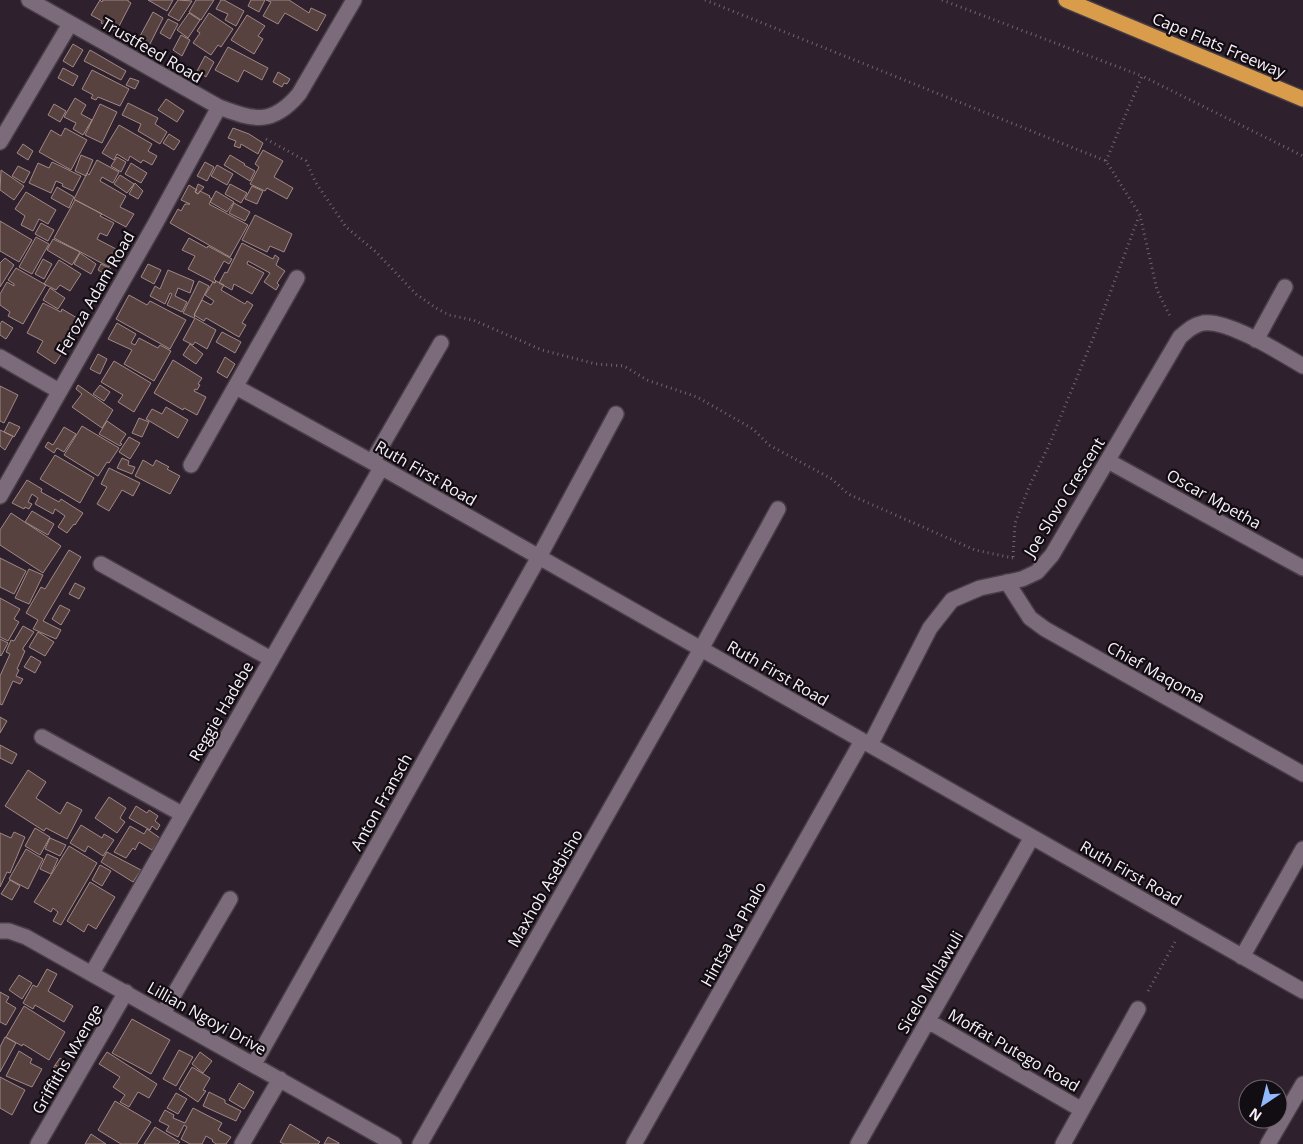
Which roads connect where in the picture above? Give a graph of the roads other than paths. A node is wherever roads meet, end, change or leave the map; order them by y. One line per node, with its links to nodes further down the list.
1 (29, 0): 4 (street, Trustfeed Road)
2 (354, 0): 6 (street, Trustfeed Road)
3 (1066, 0): 5 (highway, Cape Flats Freeway)
4 (70, 24): 6 (street, Trustfeed Road); 7 (street)
5 (1303, 99)
6 (219, 107): 15 (street, Feroza Adam Road)
7 (0, 142)
8 (297, 278): 14 (street)
9 (1285, 287): 10 (street)
10 (1256, 340): 13 (street, Joe Slovo Crescent); 17 (street, Joe Slovo Crescent)
11 (441, 343): 19 (street, Reggie Hadebe)
12 (0, 357): 15 (street)
13 (1303, 366)
14 (236, 387): 18 (street); 19 (street, Ruth First Road)
15 (58, 391): 20 (street, Feroza Adam Road)
16 (616, 414): 22 (street, Anton Fransch)
17 (1108, 461): 24 (street, Oscar Mpetha); 25 (street, Joe Slovo Crescent)
18 (191, 465)
19 (377, 465): 22 (street, Ruth First Road); 27 (street, Reggie Hadebe)
20 (0, 496)
21 (778, 509): 26 (street, Maxhob Asebisho)
22 (539, 557): 26 (street, Ruth First Road); 43 (street, Anton Fransch)
23 (101, 564): 27 (street)
24 (1303, 568)
25 (1007, 582): 29 (street, Joe Slovo Crescent); 30 (street, Chief Maqoma)
26 (701, 649): 29 (street, Ruth First Road); 50 (street, Maxhob Asebisho)
27 (271, 659): 31 (street, Reggie Hadebe)
28 (42, 737): 31 (street)
29 (866, 743): 32 (street, Ruth First Road); 51 (street, Hintsa Ka Phalo)
30 (1303, 774)
31 (182, 814): 37 (street, Reggie Hadebe)
32 (1032, 837): 36 (street, Ruth First Road); 42 (street, Sicelo Mhlawuli)
33 (1303, 850): 36 (street)
34 (230, 900): 41 (street)
35 (0, 931): 37 (street, Lillian Ngoyi Drive)
36 (1242, 957): 39 (street, Ruth First Road)
37 (92, 973): 38 (street, Lillian Ngoyi Drive)
38 (126, 992): 41 (street, Lillian Ngoyi Drive); 47 (street, Griffiths Mxenge)
39 (1303, 992)
40 (1138, 1009): 46 (street)
41 (163, 1013): 43 (street, Lillian Ngoyi Drive)
42 (928, 1021): 46 (street, Moffat Putego Road); 52 (street, Sicelo Mhlawuli)
43 (254, 1064): 44 (street, Lillian Ngoyi Drive)
44 (280, 1078): 48 (street); 49 (street, Lillian Ngoyi Drive)
45 (1303, 1084): 54 (street)
46 (1082, 1110): 53 (street)
47 (38, 1144)
48 (242, 1144)
49 (394, 1144)
50 (420, 1144)
51 (634, 1144)
52 (858, 1144)
53 (1063, 1144)
54 (1268, 1144)

